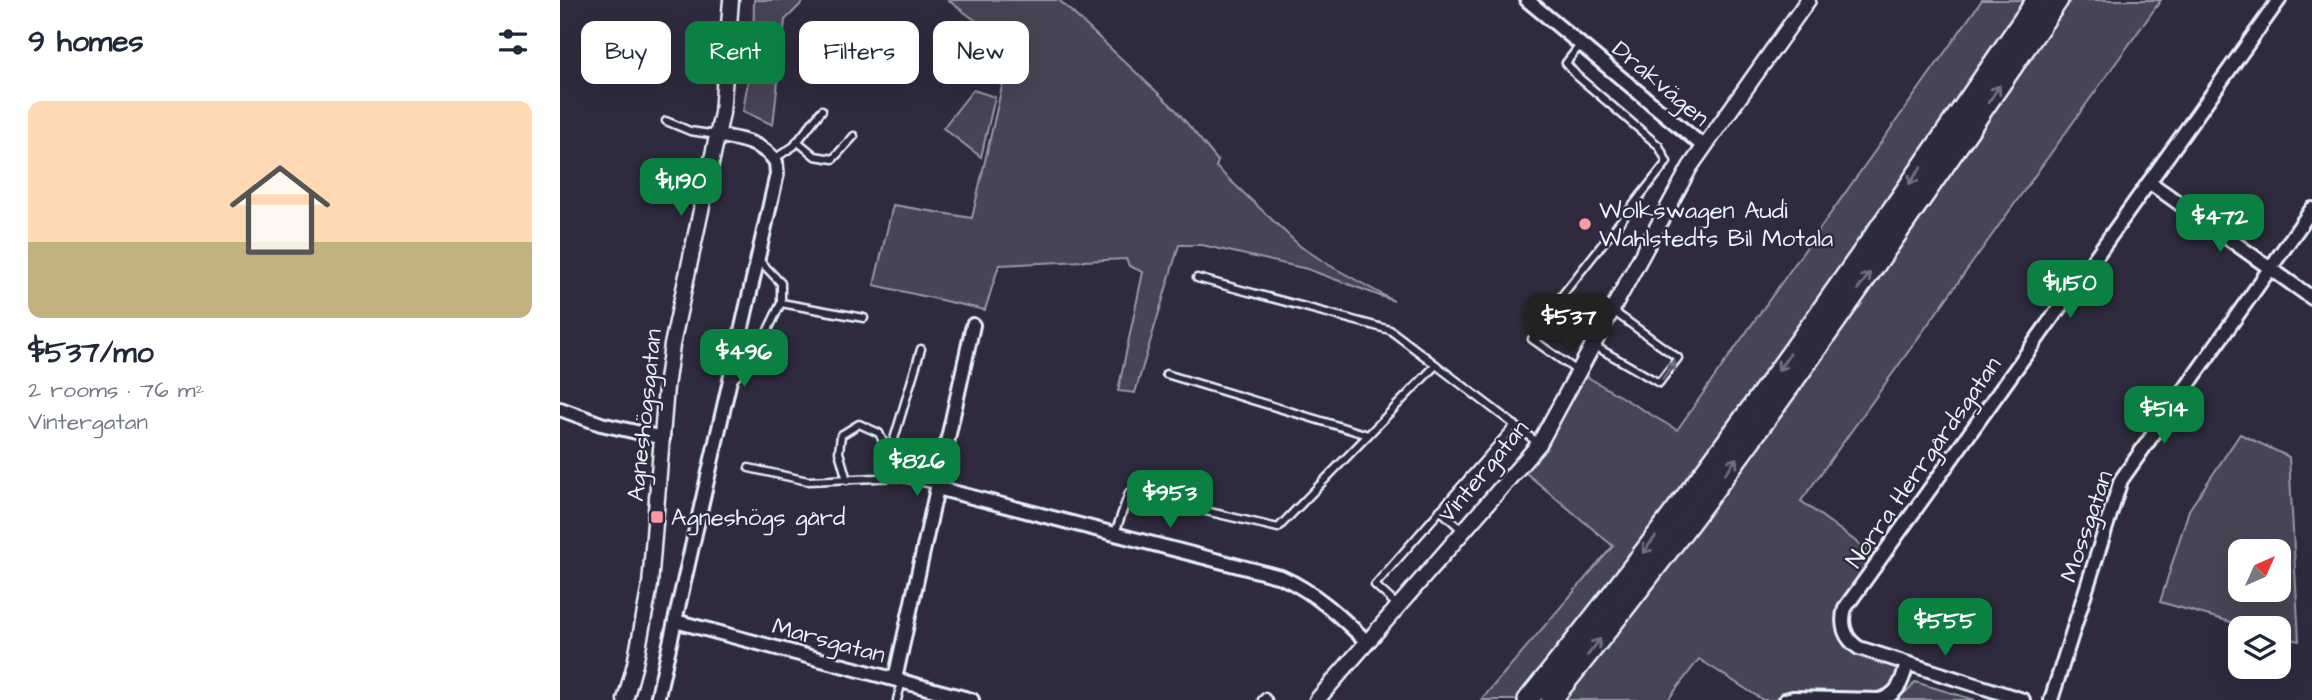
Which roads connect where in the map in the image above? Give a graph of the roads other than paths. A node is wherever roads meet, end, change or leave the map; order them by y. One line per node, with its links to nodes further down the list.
1 (732, 0): 10 (street, Agneshögsgatan)
2 (1528, 0): 7 (street, Drakvägen)
3 (1808, 0): 13 (street, Vintergatan)
4 (2037, 0): 56 (highway, one-way to 56)
5 (2058, 0): 57 (highway, one-way to 5)
6 (2279, 0): 15 (street, Norra Herrgårdsgatan)
7 (1581, 44): 13 (street, Drakvägen); 28 (lane)
8 (822, 110): 12 (lane)
9 (666, 121): 10 (lane)
10 (717, 135): 14 (street); 34 (street, Agneshögsgatan)
11 (854, 136): 12 (lane)
12 (797, 141): 14 (lane)
13 (1703, 146): 22 (street, Vintergatan)
14 (774, 159): 17 (street)
15 (2149, 182): 18 (street); 47 (street, Norra Herrgårdsgatan)
16 (2312, 209): 18 (street, Mossgatan)
17 (757, 258): 21 (lane); 30 (street)
18 (2269, 268): 20 (street); 61 (street, Mossgatan)
19 (1197, 278): 27 (lane)
20 (2312, 298)
21 (781, 303): 23 (lane); 30 (lane)
22 (1612, 310): 25 (street, Vintergatan); 25 (lane, one-way to 22)
23 (864, 318)
24 (973, 325): 40 (street)
25 (1593, 345): 28 (street, Vintergatan)
26 (921, 349): 36 (lane)
27 (1436, 365): 32 (lane); 33 (lane)
28 (1579, 372): 35 (street, Vintergatan)
29 (1166, 374): 33 (lane)
30 (728, 386): 45 (street)
31 (560, 409): 34 (street)
32 (1515, 425): 35 (lane); 41 (lane)
33 (1368, 435): 43 (lane)
34 (663, 438): 49 (street, Agneshögsgatan)
35 (1539, 444): 42 (street, Vintergatan)
36 (889, 456): 38 (lane); 39 (lane)
37 (749, 468): 39 (lane)
38 (900, 477): 39 (lane); 40 (lane)
39 (847, 480)
40 (937, 486): 43 (street); 48 (street)
41 (1440, 510): 42 (lane); 44 (lane)
42 (1464, 531): 44 (street, Vintergatan)
43 (1115, 533): 46 (street)
44 (1398, 606): 46 (street, Vintergatan)
45 (675, 621): 48 (street, Marsgatan); 50 (street)
46 (1367, 642): 55 (street, Vintergatan)
47 (1907, 664): 59 (street); 60 (street)
48 (898, 680): 51 (lane); 52 (street, Marsgatan)
49 (625, 700)
50 (657, 700)
51 (898, 700)
52 (972, 700)
53 (1262, 700): 54 (lane)
54 (1268, 700)
55 (1317, 700)
56 (1528, 700)
57 (1551, 700)
58 (1786, 700): 59 (street)
59 (1823, 700)
60 (2023, 700)
61 (2051, 700)

